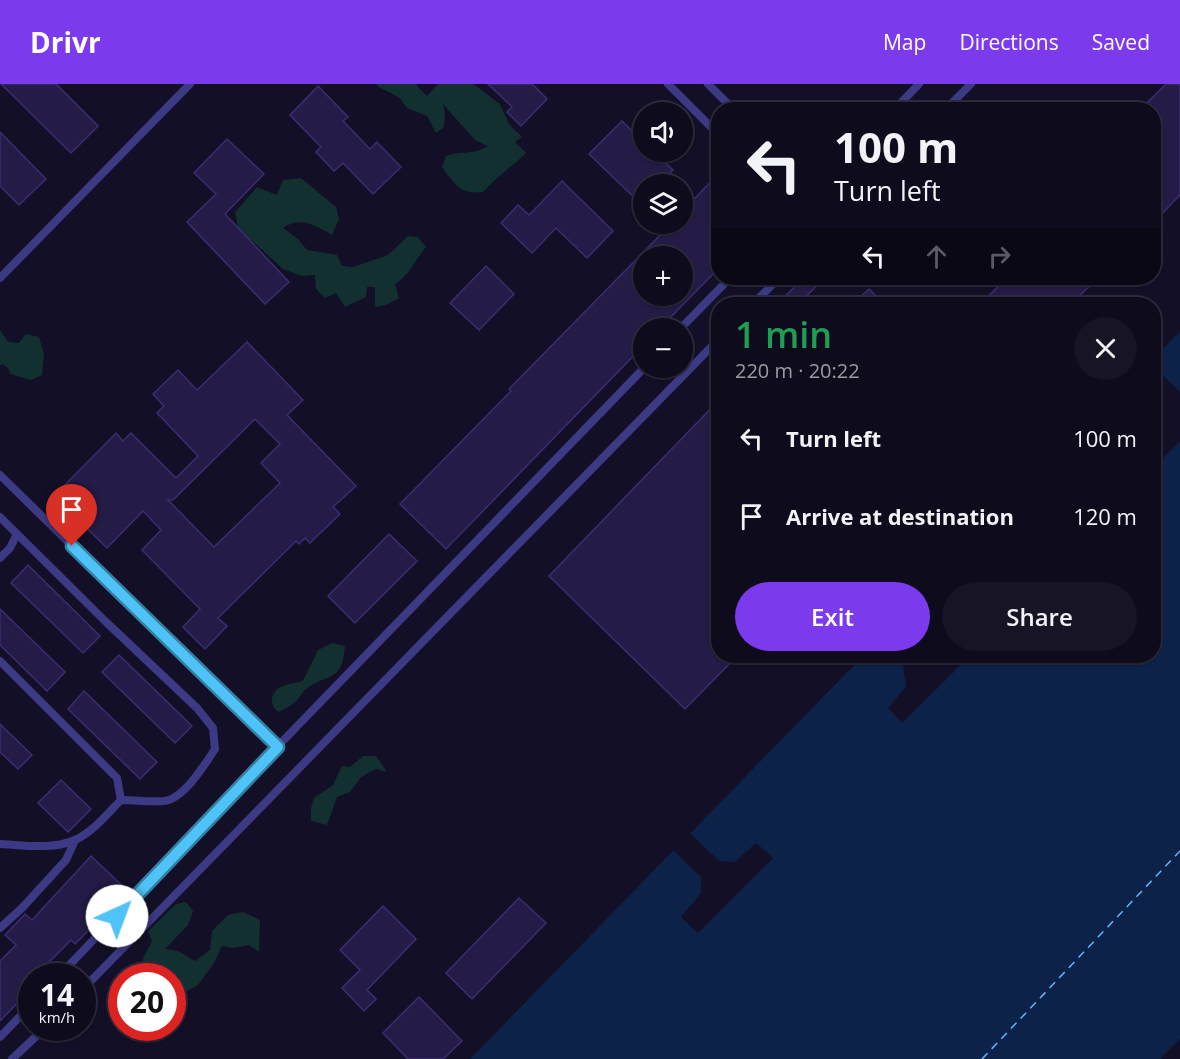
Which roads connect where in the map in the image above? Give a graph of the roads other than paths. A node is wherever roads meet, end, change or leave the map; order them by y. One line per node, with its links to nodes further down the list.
1 (190, 84): 10 (lane)
2 (668, 84): 9 (lane)
3 (708, 84): 6 (lane)
4 (919, 84): 7 (lane)
5 (970, 84): 8 (lane)
6 (726, 102)
7 (902, 102)
8 (953, 102)
9 (711, 127)
10 (0, 278)
11 (723, 285): 14 (lane)
12 (772, 285): 15 (lane)
13 (711, 297): 16 (lane)
14 (711, 297)
15 (760, 297)
16 (691, 318)
17 (711, 347): 30 (lane)
18 (634, 378): 24 (lane)
19 (0, 475): 24 (lane)
20 (0, 517): 21 (lane)
21 (17, 534): 22 (lane); 25 (lane)
22 (0, 558)
23 (0, 661): 25 (lane)
24 (278, 747): 29 (lane)
25 (121, 800): 26 (lane)
26 (75, 840): 27 (lane); 28 (lane)
27 (0, 844)
28 (0, 928)
29 (71, 963)
30 (96, 976)
31 (18, 1018): 32 (lane)
32 (0, 1036)
33 (31, 1041): 34 (lane)
34 (12, 1059)

